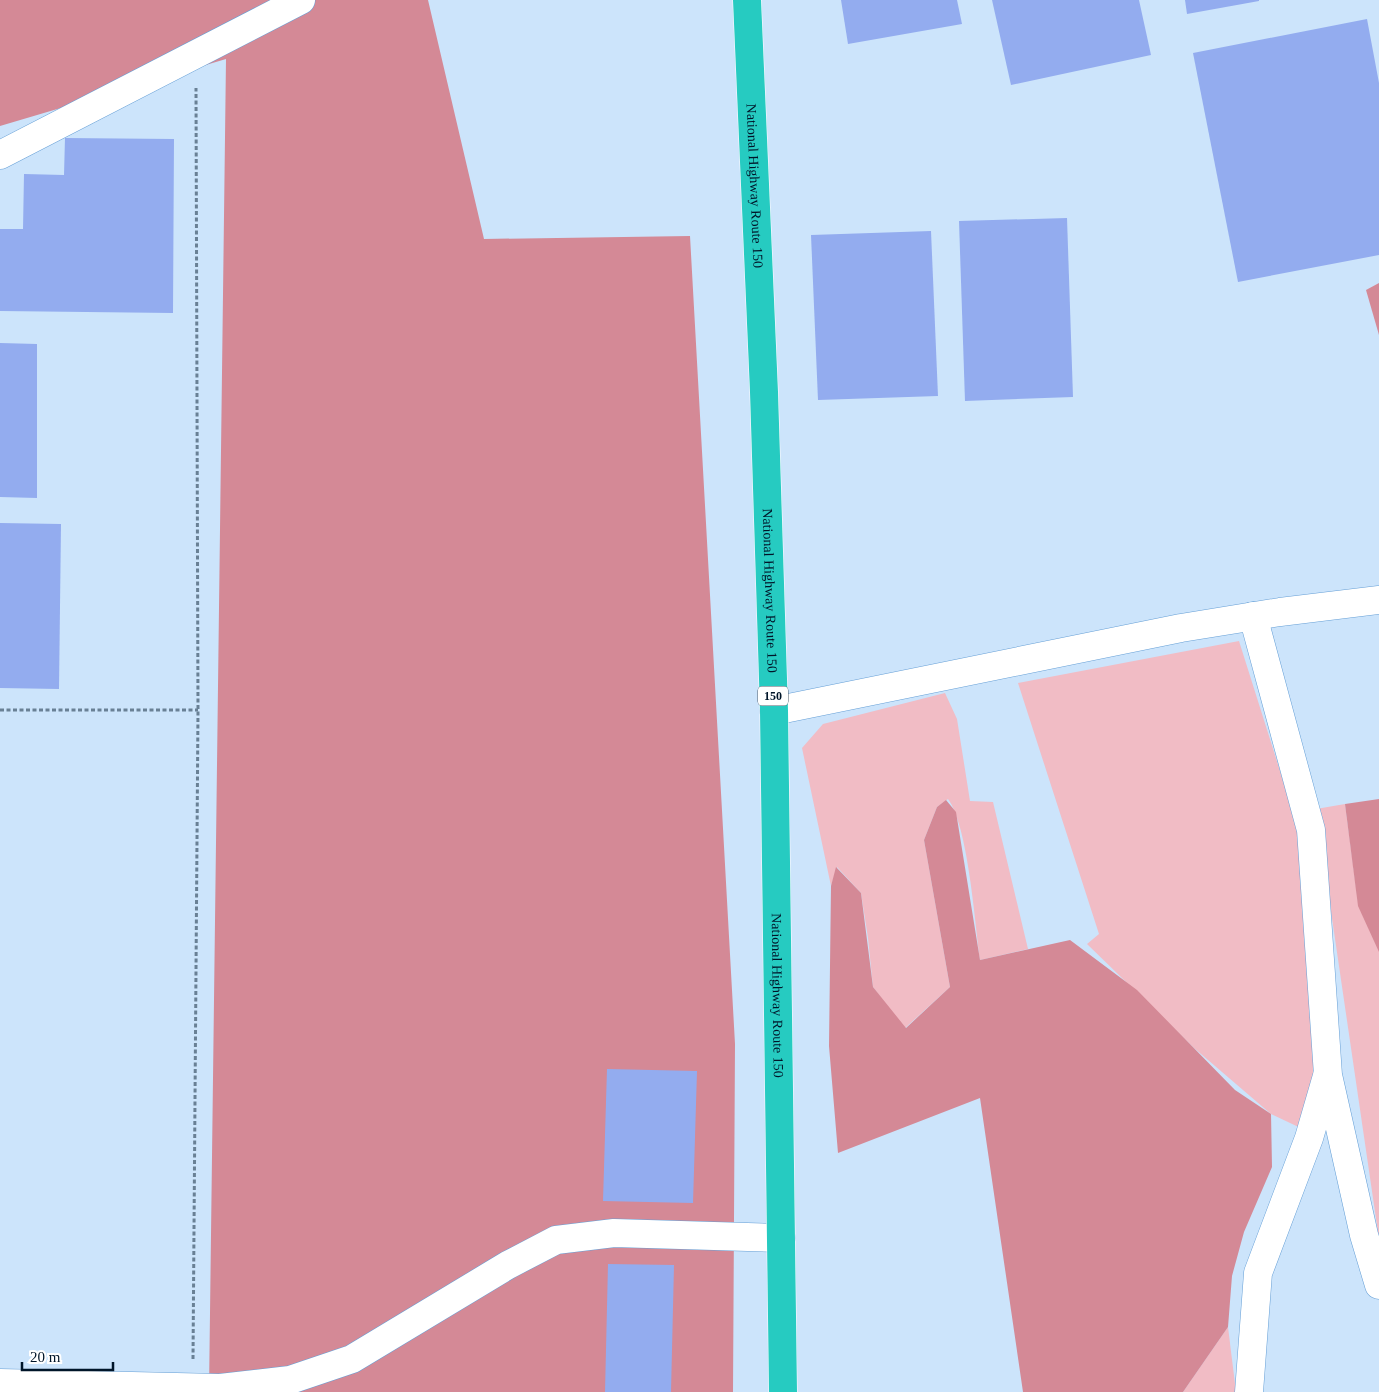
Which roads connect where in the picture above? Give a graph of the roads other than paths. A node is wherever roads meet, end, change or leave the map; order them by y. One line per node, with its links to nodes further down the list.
1 (301, 0): 3 (street)
2 (747, 0): 6 (highway, National Highway Route 150 / 150)
3 (0, 155)
4 (1379, 600): 5 (street)
5 (1254, 616): 6 (street); 7 (street)
6 (774, 711): 8 (highway, National Highway Route 150 / 150)
7 (1328, 1075): 9 (street); 12 (street)
8 (780, 1238): 10 (street); 11 (highway, National Highway Route 150 / 150)
9 (1379, 1285)
10 (0, 1383)
11 (783, 1392)
12 (1249, 1392)

